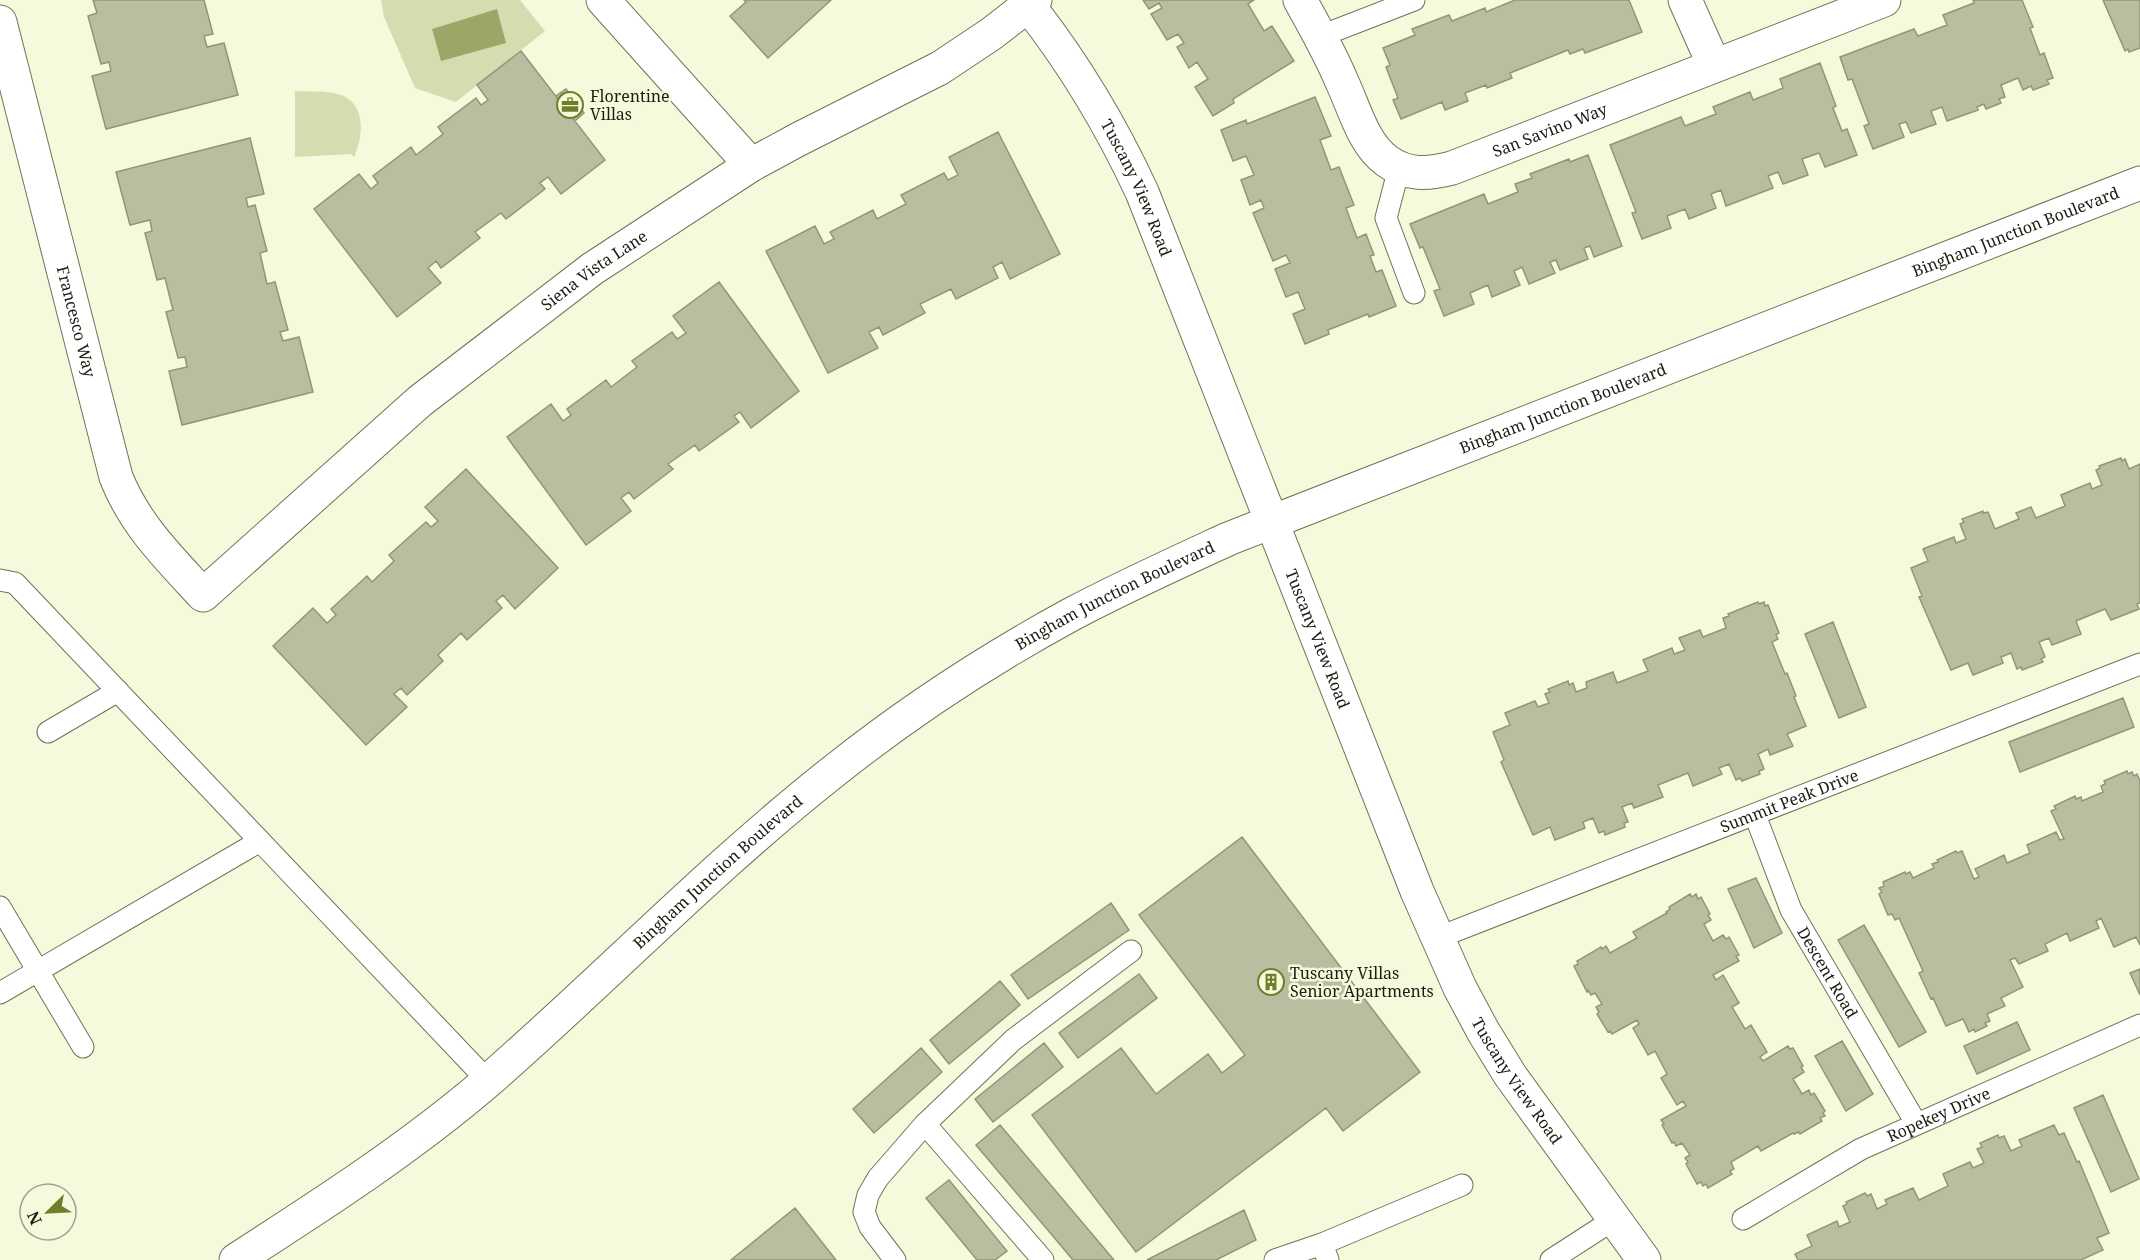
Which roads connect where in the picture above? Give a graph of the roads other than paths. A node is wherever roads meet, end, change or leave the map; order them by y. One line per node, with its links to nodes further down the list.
1 (603, 0): 10 (street)
2 (1300, 0): 8 (street, San Savino Way)
3 (1414, 0): 8 (lane)
4 (1685, 0): 9 (street)
5 (1884, 0): 9 (street, San Savino Way)
6 (1029, 2): 10 (street, Siena Vista Lane); 14 (street, Tuscany View Road)
7 (0, 22): 16 (street, Francesco Way)
8 (1321, 36): 11 (street, San Savino Way)
9 (1714, 65): 11 (street, San Savino Way)
10 (751, 165): 16 (street, Siena Vista Lane)
11 (1399, 168): 13 (lane)
12 (2140, 183): 14 (street, Bingham Junction Boulevard)
13 (1414, 293)
14 (1271, 521): 23 (street, Tuscany View Road); 29 (street, Bingham Junction Boulevard)
15 (0, 580): 18 (lane)
16 (203, 594)
17 (2140, 664): 20 (lane, Summit Peak Drive)
18 (118, 691): 19 (lane); 21 (lane)
19 (48, 732)
20 (1755, 815): 23 (lane, Summit Peak Drive); 30 (lane, Descent Road)
21 (260, 841): 25 (lane); 29 (lane)
22 (0, 907): 25 (lane)
23 (1437, 938): 34 (street, Tuscany View Road)
24 (1131, 951): 31 (lane)
25 (38, 970): 26 (lane); 28 (lane)
26 (0, 993)
27 (2140, 1025): 30 (lane, Ropekey Drive)
28 (83, 1047)
29 (488, 1081): 36 (street, Bingham Junction Boulevard)
30 (1916, 1123): 33 (lane, Ropekey Drive)
31 (925, 1124): 37 (lane); 38 (lane)
32 (1462, 1185): 35 (lane)
33 (1743, 1219)
34 (1614, 1220): 40 (lane); 41 (street, Tuscany View Road)
35 (1325, 1252): 39 (lane)
36 (236, 1260)
37 (895, 1260)
38 (1043, 1260)
39 (1275, 1260)
40 (1551, 1260)
41 (1644, 1260)

